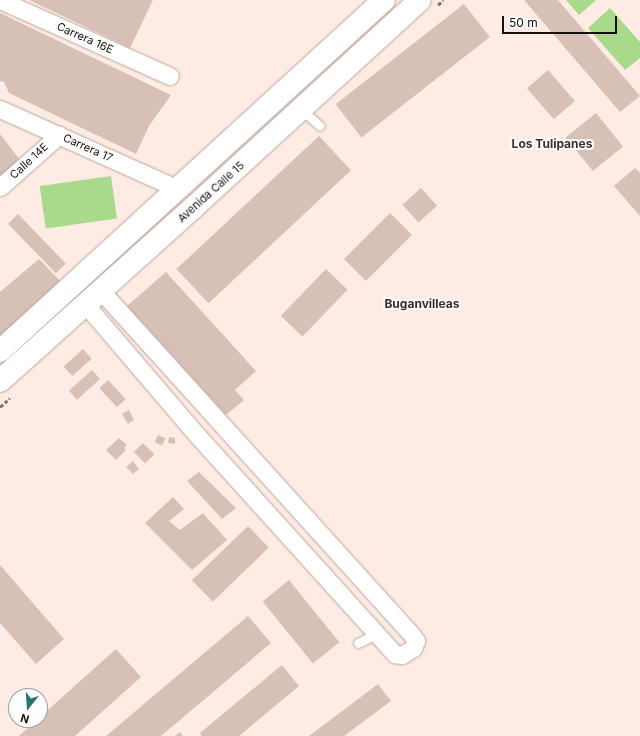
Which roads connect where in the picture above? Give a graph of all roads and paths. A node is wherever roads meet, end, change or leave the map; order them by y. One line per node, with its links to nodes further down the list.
1 (0, 0): 4 (street, Carrera 16E)
2 (384, 0): 10 (main road)
3 (420, 0): 6 (main road, Avenida Calle 15)
4 (170, 76)
5 (0, 109): 8 (street, Carrera 17)
6 (301, 109): 7 (lane); 11 (main road, Avenida Calle 15)
7 (320, 126)
8 (59, 134): 9 (street, Calle 14E); 10 (street, Carrera 17)
9 (0, 188)
10 (176, 188): 11 (main road); 13 (main road)
11 (194, 207): 12 (main road, Avenida Calle 15)
12 (93, 298): 14 (main road, Avenida Calle 15); 15 (street); 15 (street)
13 (0, 351)
14 (0, 381)
15 (376, 634): 16 (lane)
16 (358, 643)

